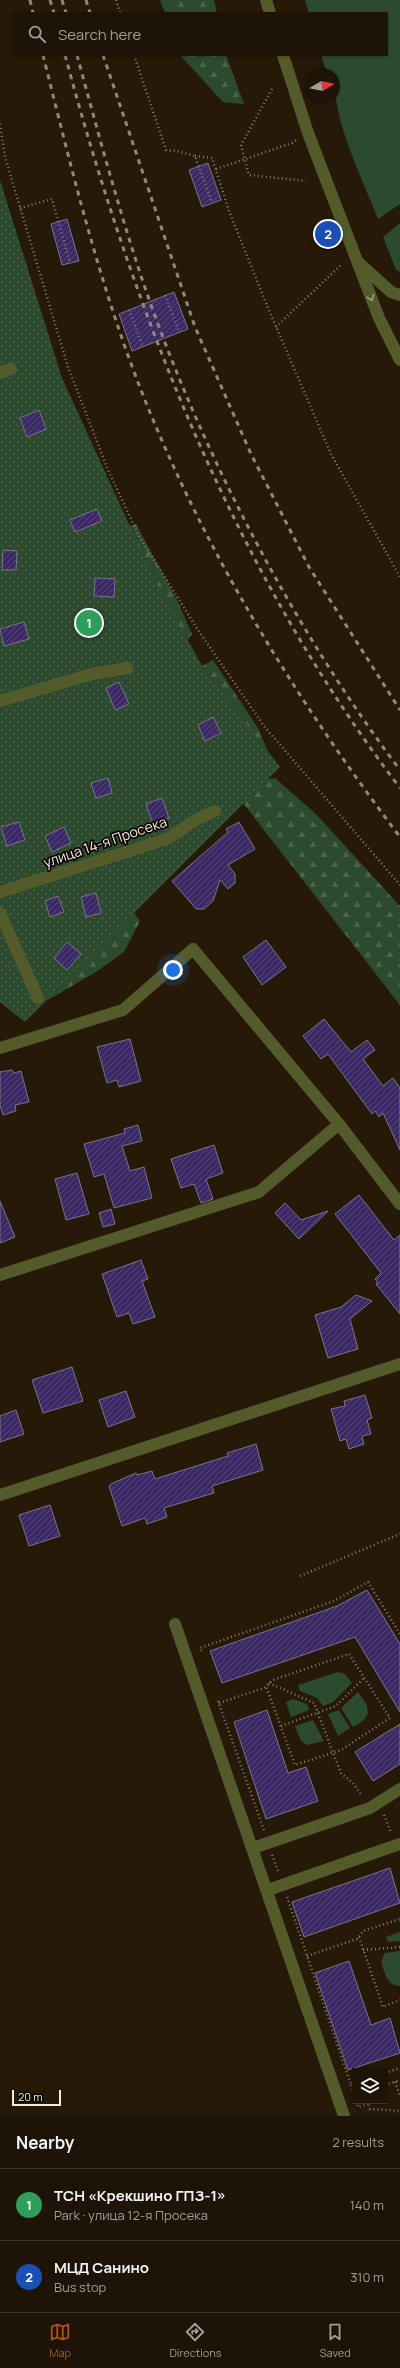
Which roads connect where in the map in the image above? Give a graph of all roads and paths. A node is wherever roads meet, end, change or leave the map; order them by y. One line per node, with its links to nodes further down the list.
1 (116, 0): 3 (path)
2 (266, 0): 4 (street)
3 (120, 12)
4 (270, 12)
5 (134, 56): 10 (path)
6 (282, 56): 16 (street)
7 (272, 89): 11 (path)
8 (0, 124): 15 (path)
9 (300, 136): 11 (path)
10 (195, 156): 12 (path); 14 (path)
11 (244, 159): 12 (path); 13 (path)
12 (216, 169): 22 (path)
13 (306, 180)
14 (212, 203)
15 (20, 208): 17 (path); 30 (path)
16 (357, 262): 20 (street); 25 (street, one-way to 25)
17 (70, 263)
18 (340, 265): 22 (path)
19 (165, 295): 23 (path)
20 (400, 295)
21 (129, 310): 24 (path)
22 (276, 327): 26 (path)
23 (179, 332)
24 (143, 347)
25 (400, 360)
26 (400, 577)
27 (127, 668): 28 (street)
28 (0, 701)
29 (215, 811): 31 (street, улица 14-я Просека)
30 (400, 885)
31 (0, 892)
32 (0, 913): 33 (street)
33 (38, 998)
34 (0, 1048): 35 (street)
35 (339, 1124): 36 (street); 37 (street)
36 (400, 1204)
37 (0, 1275)
38 (400, 1364): 39 (street)
39 (0, 1495)
40 (400, 1534): 41 (path)
41 (300, 1576)
42 (175, 1624): 61 (street)
43 (400, 1634): 44 (path)
44 (202, 1655)
45 (364, 1678): 46 (path); 50 (path); 52 (path)
46 (269, 1684): 47 (path); 50 (path)
47 (266, 1686): 49 (path); 51 (path)
48 (216, 1696): 49 (path)
49 (219, 1703): 58 (path)
50 (319, 1712): 51 (path); 52 (path)
51 (281, 1726): 52 (path)
52 (334, 1752): 54 (path)
53 (400, 1789): 56 (street)
54 (362, 1796): 55 (path); 56 (path)
55 (354, 1799)
56 (379, 1802): 59 (street); 60 (path)
57 (271, 1828): 58 (path)
58 (264, 1830): 59 (path)
59 (268, 1843): 61 (street); 62 (path)
60 (398, 1845): 62 (street)
61 (253, 1848): 63 (street)
62 (283, 1885): 63 (street); 68 (path)
63 (268, 1890): 80 (street)
64 (400, 1919): 65 (path)
65 (358, 1937): 67 (path); 68 (path)
66 (400, 1947): 67 (path)
67 (363, 1950): 69 (path)
68 (307, 1956): 75 (path)
69 (400, 2000)
70 (400, 2068): 71 (path)
71 (388, 2072)
72 (400, 2080): 73 (path)
73 (395, 2082): 74 (path); 77 (path)
74 (388, 2084)
75 (351, 2085): 76 (path)
76 (352, 2088)
77 (400, 2096)
78 (369, 2104): 79 (path)
79 (400, 2111)
80 (344, 2116)

